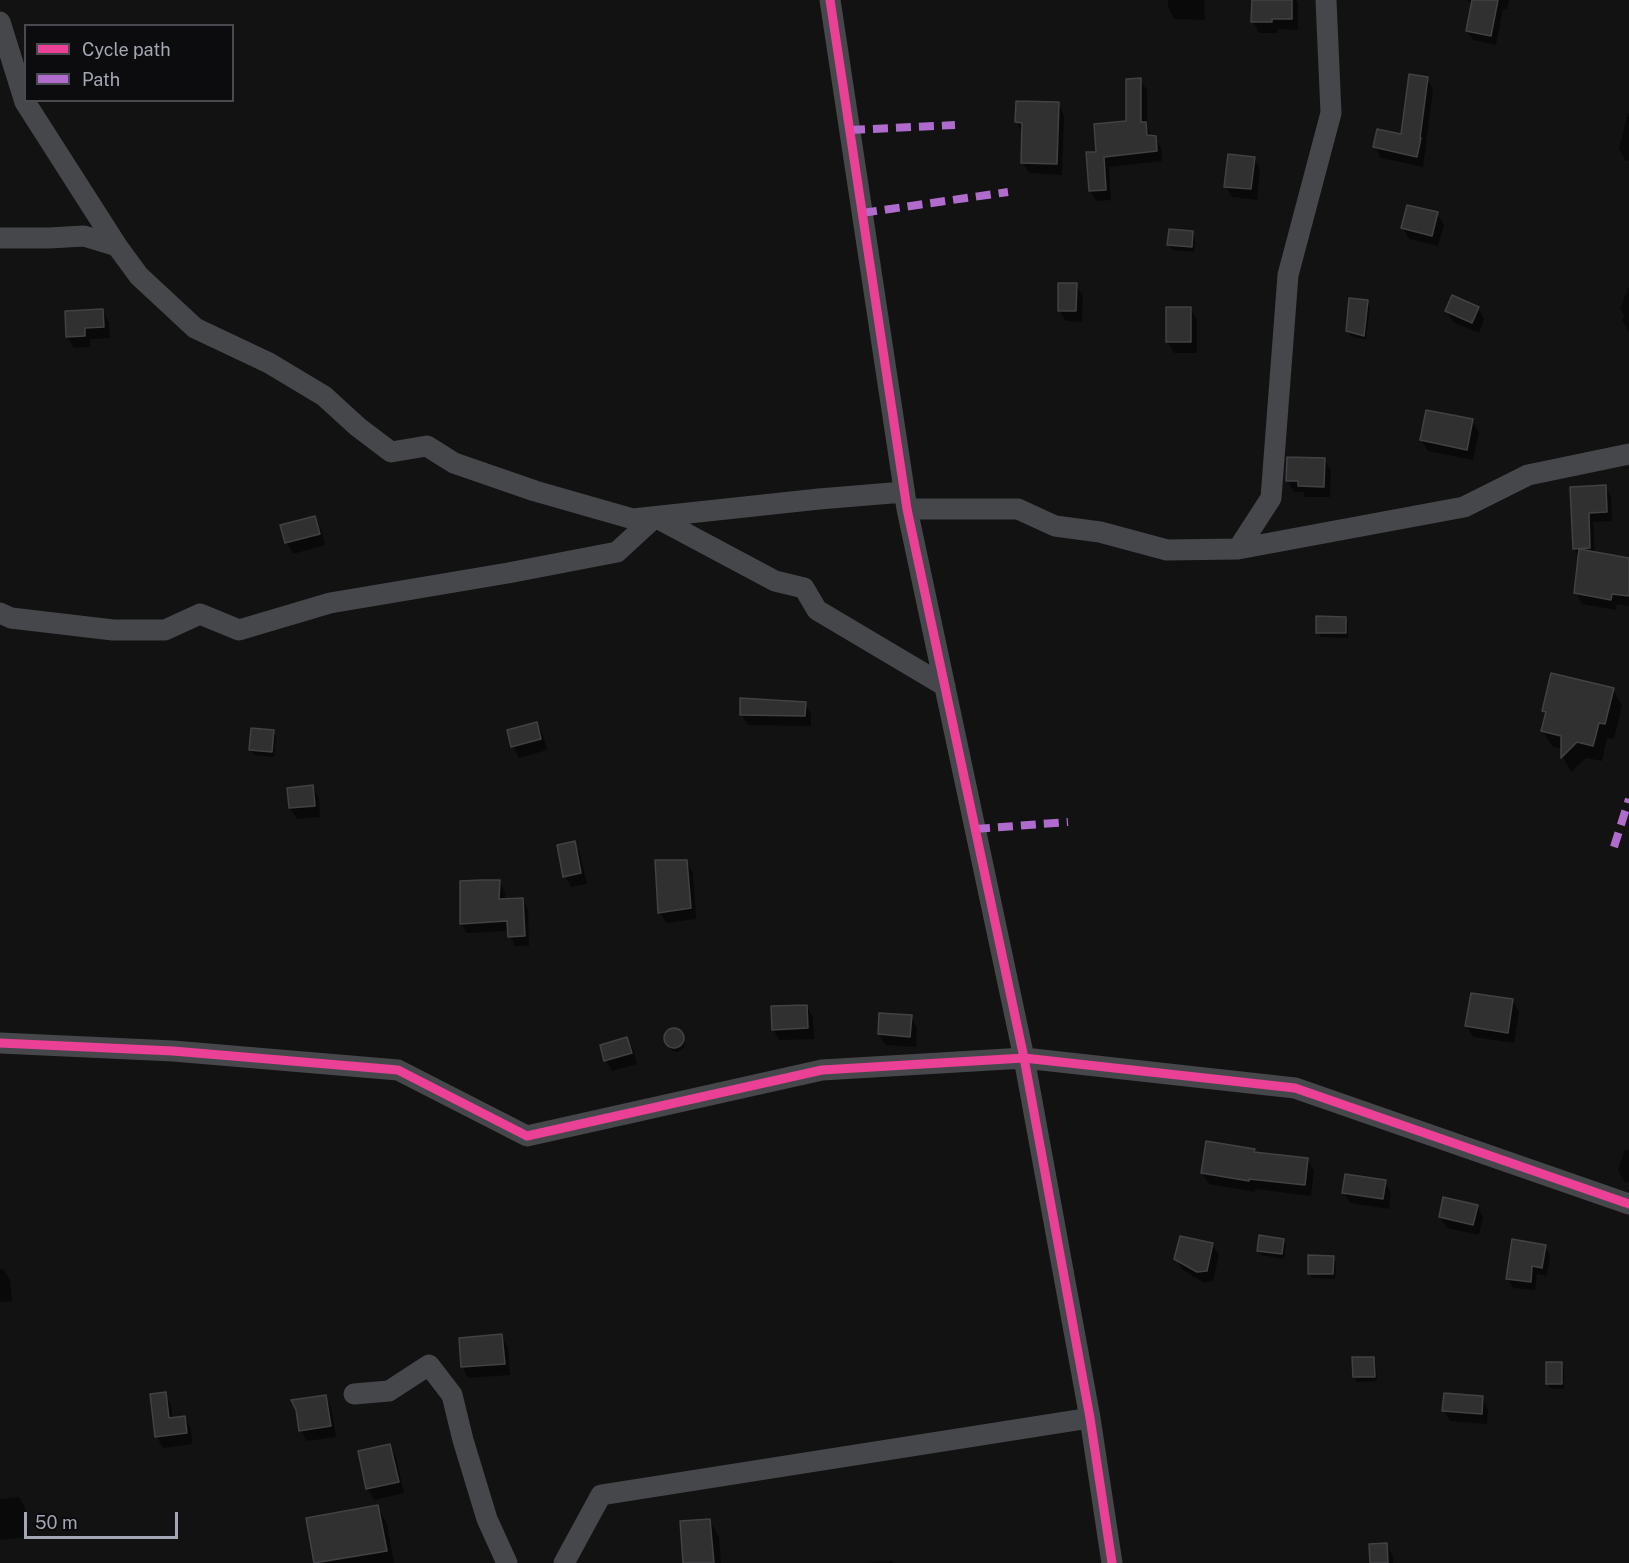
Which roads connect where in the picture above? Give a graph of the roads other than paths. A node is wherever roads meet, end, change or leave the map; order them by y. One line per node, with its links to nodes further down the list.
1 (830, 0): 9 (street)
2 (1326, 0): 11 (street)
3 (0, 21): 4 (street)
4 (24, 99)
5 (25, 102): 7 (street)
6 (0, 238): 7 (street)
7 (117, 246): 10 (street)
8 (1629, 454): 11 (street)
9 (906, 501): 10 (street); 11 (street); 13 (street)
10 (655, 517): 12 (street); 13 (street)
11 (1238, 549)
12 (0, 613)
13 (945, 686): 15 (street)
14 (0, 1043): 15 (street)
15 (1024, 1058): 16 (street); 18 (street)
16 (1629, 1204)
17 (354, 1394): 19 (street)
18 (1090, 1418): 20 (street); 21 (street)
19 (507, 1563)
20 (564, 1563)
21 (1112, 1563)

